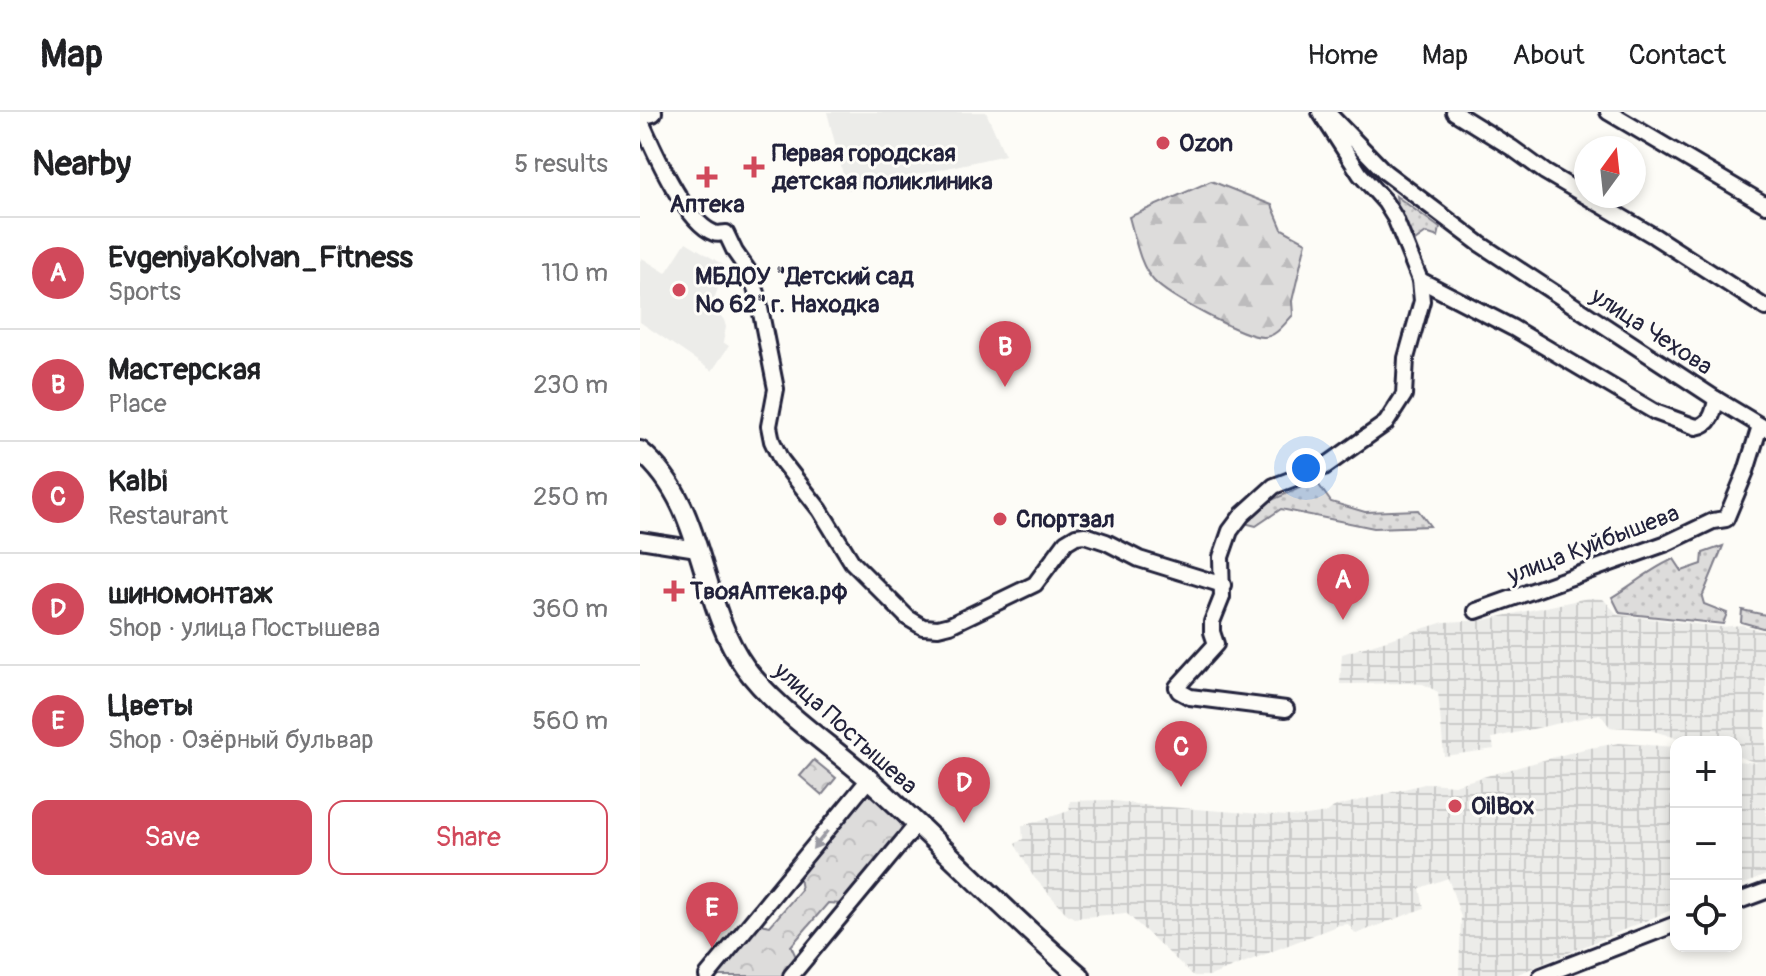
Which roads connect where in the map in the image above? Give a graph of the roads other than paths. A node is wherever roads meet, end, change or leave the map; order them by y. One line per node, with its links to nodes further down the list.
1 (1320, 112): 7 (street)
2 (1327, 112): 9 (street, улица Чехова)
3 (1454, 112): 8 (street)
4 (1608, 112): 6 (street)
5 (650, 114): 14 (street)
6 (1766, 205)
7 (1420, 280): 9 (street, улица Чехова); 14 (street)
8 (1766, 308)
9 (1716, 399): 10 (street)
10 (1763, 427): 15 (street, улица Куйбышева)
11 (640, 451): 13 (main road, улица Постышева)
12 (640, 540): 13 (street)
13 (697, 549): 17 (main road, улица Постышева)
14 (1223, 585): 16 (street)
15 (1476, 611)
16 (1286, 709)
17 (869, 779): 18 (main road, улица Постышева); 22 (street, one-way to 22)
18 (917, 824): 23 (street); 24 (main road, улица Постышева)
19 (1766, 891): 20 (street)
20 (1742, 900)
21 (1670, 926): 25 (street)
22 (707, 976)
23 (791, 976)
24 (1080, 976)
25 (1541, 976)

